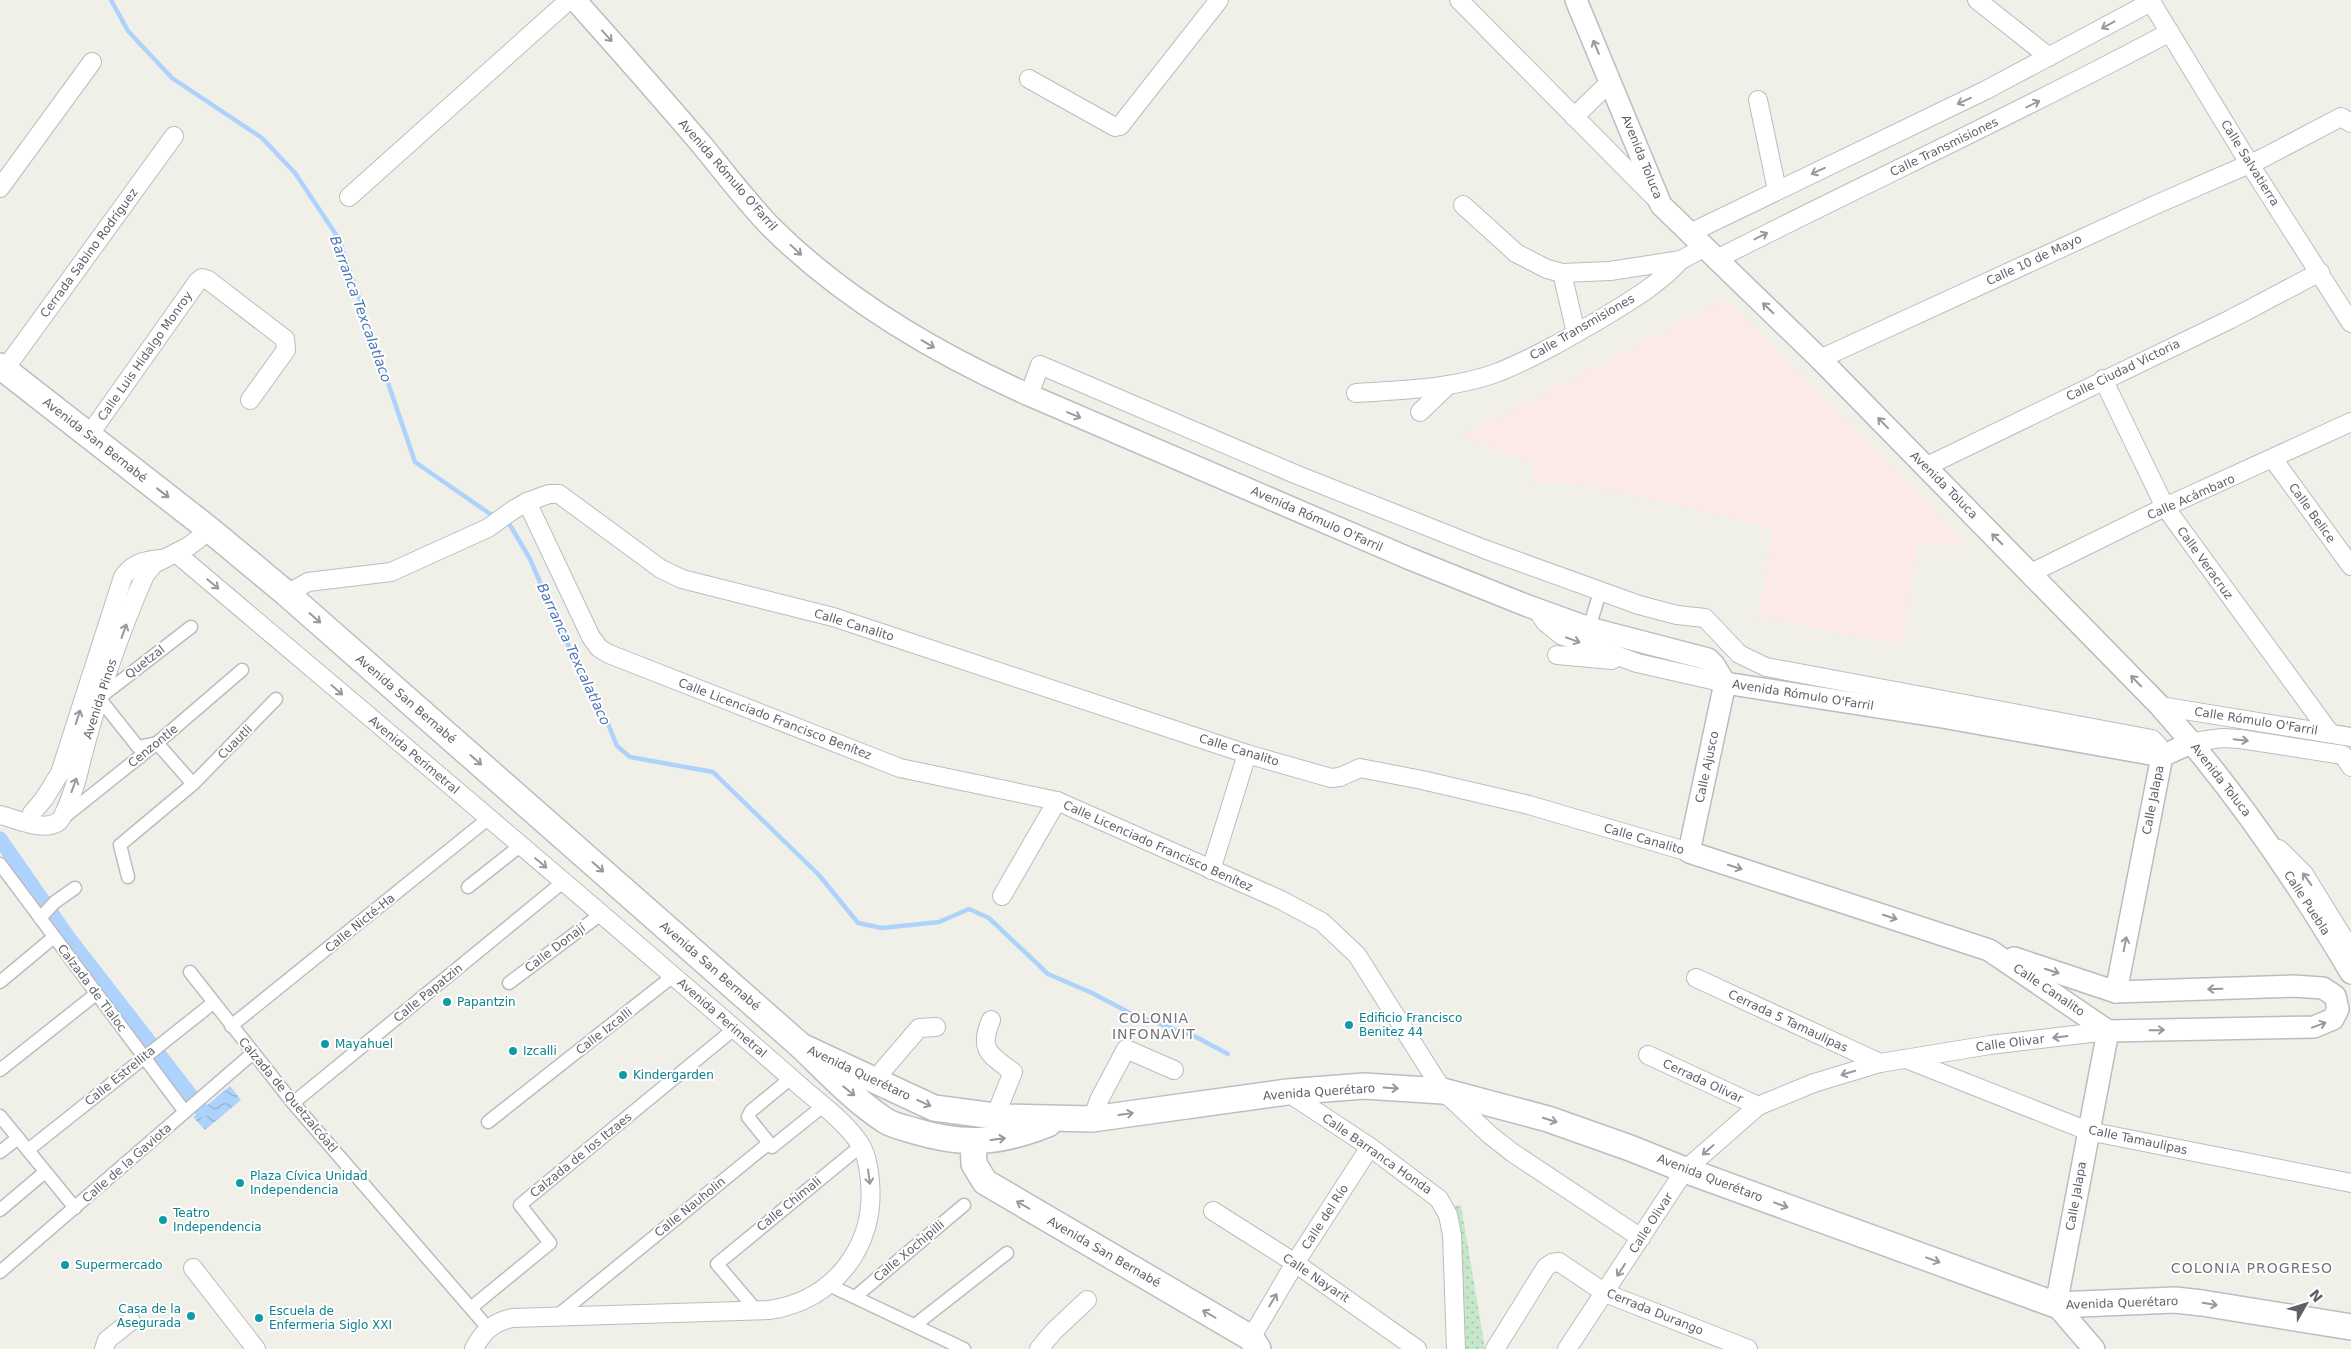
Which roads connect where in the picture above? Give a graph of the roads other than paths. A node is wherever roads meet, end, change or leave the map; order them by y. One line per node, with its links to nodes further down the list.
1 (569, 0): 20 (street)
2 (575, 0): 34 (street, Avenida Rómulo O'Farril, one-way to 34)
3 (1219, 0): 11 (street)
4 (1458, 0): 14 (street)
5 (1576, 0): 12 (street, Avenida Toluca, one-way to 5)
6 (1977, 0): 9 (street)
7 (2150, 1): 8 (street, Calle Salvatierra); 9 (street, one-way to 9)
8 (2170, 32): 17 (street, Calle Salvatierra); 23 (street, Calle Transmisiones, one-way to 8)
9 (2050, 57): 19 (street, one-way to 19)
10 (92, 62): 18 (street)
11 (1029, 79)
12 (1610, 81): 14 (street); 22 (street, Avenida Toluca)
13 (1758, 100): 19 (street)
14 (1574, 117): 22 (street)
15 (2351, 123): 17 (street, Calle 10 de Mayo)
16 (174, 136): 30 (street, Cerrada Sabino Rodríguez)
17 (2249, 163): 26 (street, Calle Salvatierra); 29 (street, Calle 10 de Mayo)
18 (0, 188)
19 (1777, 190): 23 (street)
20 (349, 197)
21 (1463, 205): 25 (street)
22 (1661, 205): 23 (street, Avenida Toluca)
23 (1704, 246): 24 (street); 29 (street, Avenida Toluca, one-way to 23)
24 (1681, 260): 25 (street); 28 (street, Calle Transmisiones)
25 (1562, 272): 28 (street)
26 (2320, 272): 27 (street, Calle Salvatierra); 31 (street, Calle Ciudad Victoria)
27 (2351, 323)
28 (1576, 333): 32 (street, Calle Transmisiones)
29 (1820, 359): 40 (street, Avenida Toluca, one-way to 29)
30 (2, 368): 38 (main road, Avenida San Bernabé)
31 (2103, 379): 40 (street, Calle Ciudad Victoria); 42 (street, Calle Veracruz)
32 (1448, 385): 33 (street, Calle Transmisiones); 36 (street)
33 (1356, 393)
34 (1029, 395): 47 (street); 49 (street, Avenida Rómulo O'Farril, one-way to 49)
35 (250, 400): 38 (street, Calle Luis Hidalgo Monroy)
36 (1420, 412)
37 (2351, 422): 39 (street, Calle Acámbaro)
38 (89, 435): 43 (main road, Avenida San Bernabé, one-way to 43)
39 (2273, 459): 42 (street, Calle Acámbaro); 45 (street, Calle Belice)
40 (1925, 467): 46 (street, Avenida Toluca, one-way to 40)
41 (520, 506): 48 (street, Calle Canalito); 63 (street, Calle Canalito); 67 (street, Calle Licenciado Francisco Benítez)
42 (2164, 507): 46 (street, Calle Acámbaro); 59 (street, Calle Veracruz)
43 (210, 530): 44 (street, Avenida Pinos); 48 (main road, Avenida San Bernabé)
44 (170, 555): 56 (street, Avenida Pinos, one-way to 44); 69 (street, Avenida Perimetral, one-way to 69); 71 (street, Avenida Pinos, one-way to 44)
45 (2351, 566)
46 (2031, 573): 58 (street, Avenida Toluca, one-way to 46)
47 (1600, 592): 51 (street); 64 (street)
48 (287, 594): 103 (main road, Avenida San Bernabé, one-way to 103)
49 (1537, 610): 51 (street, Avenida Rómulo O'Farril); 53 (street, one-way to 53)
50 (190, 627): 56 (street, Quetzal)
51 (1589, 628): 55 (street, Avenida Rómulo O'Farril)
52 (1557, 655): 53 (street)
53 (1638, 663): 55 (street)
54 (242, 670): 62 (street, Cenzontle)
55 (1725, 683): 64 (street, Avenida Rómulo O'Farril); 74 (street, Calle Ajusco)
56 (99, 698): 62 (street); 70 (street, Avenida Pinos, one-way to 56)
57 (276, 700): 66 (street, Cuautli)
58 (2160, 706): 59 (street, Calle Rómulo O'Farril); 61 (street, Avenida Toluca)
59 (2330, 733): 60 (street, Calle Rómulo O'Farril)
60 (2351, 737)
61 (2193, 742): 64 (street); 65 (street, Calle Rómulo O'Farril, one-way to 65); 72 (street, Avenida Toluca)
62 (157, 743): 66 (street); 70 (street, Cenzontle)
63 (1247, 754): 74 (street, Calle Canalito); 76 (street)
64 (2162, 756): 95 (street, Calle Jalapa, one-way to 64)
65 (2347, 761)
66 (193, 784): 77 (street, Cuautli)
67 (1057, 801): 76 (street, Calle Licenciado Francisco Benítez); 81 (street)
68 (0, 815): 71 (street)
69 (489, 818): 73 (street, Avenida Perimetral); 99 (street, Calle Nicté-Ha)
70 (62, 820): 71 (street)
71 (33, 824)
72 (2262, 834): 82 (street, Avenida Toluca, one-way to 72); 90 (street, Calle Puebla)
73 (520, 846): 78 (street, Avenida Perimetral, one-way to 78); 79 (street)
74 (1689, 852): 87 (street, Calle Canalito, one-way to 87)
75 (0, 864): 84 (street, Calzada de Tlaloc)
76 (1211, 870): 113 (street, Calle Licenciado Francisco Benítez)
77 (128, 876)
78 (563, 882): 83 (street, Avenida Perimetral); 115 (street, Calle Papatzin)
79 (468, 887)
80 (75, 888): 84 (street)
81 (1002, 896)
82 (2325, 904): 85 (street); 88 (street, Avenida Toluca)
83 (601, 914): 91 (street, Avenida Perimetral); 94 (street, Calle Donají)
84 (42, 917): 86 (street, Calzada de Tlaloc)
85 (2351, 930)
86 (54, 937): 93 (street); 96 (street, Calzada de Tlaloc)
87 (1989, 950): 95 (street, Calle Canalito, one-way to 95); 102 (street, Calle Canalito)
88 (2351, 950)
89 (190, 972): 97 (street, Calzada de Quetzalcóatl)
90 (2351, 973)
91 (674, 976): 101 (street, Avenida Perimetral); 123 (street, Calle Izcalli)
92 (1696, 978): 108 (street, Cerrada 5 Tamaulipas)
93 (0, 982)
94 (509, 983)
95 (2116, 992): 102 (street, Calle Olivar, one-way to 95)
96 (96, 994): 106 (street, Calzada de Tlaloc); 109 (street)
97 (213, 1003): 99 (street, Calzada de Quetzalcóatl); 106 (street, Calle Estrellita)
98 (991, 1020): 120 (street)
99 (231, 1026): 104 (street, Calzada de Quetzalcóatl)
100 (936, 1026): 112 (street)
101 (734, 1029): 111 (street, Avenida Perimetral); 150 (street, Calzada de los Itzaes)
102 (2108, 1031): 107 (street, Calle Olivar, one-way to 107); 125 (street, Calle Jalapa)
103 (801, 1046): 112 (main road, Avenida Querétaro); 124 (main road, Avenida Querétaro, one-way to 124)
104 (253, 1053): 115 (street, Calzada de Quetzalcóatl); 118 (street, Calle de la Gaviota)
105 (1648, 1056): 117 (street, Cerrada Olivar)
106 (144, 1057): 118 (street, Calzada de Tlaloc); 131 (street, Calle Estrellita)
107 (1905, 1059): 108 (street, Calle Olivar); 125 (street, Calle Tamaulipas)
108 (1880, 1063): 117 (street, Calle Olivar, one-way to 117)
109 (0, 1070)
110 (1174, 1070): 121 (street)
111 (791, 1078): 116 (street, Avenida Perimetral); 128 (street)
112 (881, 1084): 120 (main road, Avenida Querétaro, one-way to 120); 124 (main road)
113 (1443, 1091): 114 (main road, Avenida Querétaro, one-way to 113); 133 (main road, Avenida Querétaro, one-way to 133); 140 (street, Calle Licenciado Francisco Benítez)
114 (1287, 1092): 121 (main road, Avenida Querétaro, one-way to 114); 130 (street, Calle Barranca Honda)
115 (293, 1103): 150 (street, Calzada de Quetzalcóatl)
116 (823, 1106): 128 (street, Calle Nauholin); 129 (street, Avenida Perimetral)
117 (1758, 1106): 133 (street, Calle Olivar, one-way to 133)
118 (185, 1112): 137 (street, Calle de la Gaviota)
119 (0, 1116): 126 (street)
120 (1002, 1118): 122 (main road, Avenida Querétaro)
121 (1092, 1118): 122 (main road, Avenida Querétaro)
122 (1060, 1119): 127 (main road, Avenida Querétaro, one-way to 122)
123 (488, 1122)
124 (888, 1122): 127 (main road, Avenida Querétaro)
125 (2088, 1131): 135 (street, Calle Tamaulipas); 149 (street, Calle Jalapa)
126 (18, 1138): 131 (street); 132 (street)
127 (973, 1142): 157 (main road, Avenida San Bernabé, one-way to 127)
128 (769, 1143): 152 (street, Calle Nauholin)
129 (862, 1145): 145 (street, one-way to 145); 151 (street, Calle Chimali)
130 (1370, 1147): 142 (street, Calle del Río); 164 (street, Calle Barranca Honda)
131 (28, 1150): 134 (street)
132 (0, 1152)
133 (1685, 1170): 140 (street, Calle Olivar); 149 (main road, Avenida Querétaro, one-way to 149)
134 (46, 1172): 137 (street); 138 (street)
135 (2351, 1183)
136 (964, 1205): 147 (street, Calle Xochipilli)
137 (75, 1208): 144 (street, Calle de la Gaviota)
138 (0, 1210)
139 (1213, 1211): 142 (street, Calle Nayarit)
140 (1641, 1238): 146 (street, Calle Olivar, one-way to 146)
141 (1007, 1253): 154 (street)
142 (1295, 1263): 157 (street, Calle del Río, one-way to 142); 163 (street, Calle Nayarit)
143 (193, 1268): 159 (street)
144 (0, 1272)
145 (829, 1286): 147 (street); 151 (street)
146 (1605, 1293): 165 (street, Cerrada Durango); 166 (street, Calle Olivar); 167 (street, Cerrada Durango)
147 (855, 1297): 154 (street)
148 (1088, 1300): 162 (street)
149 (2056, 1305): 155 (main road, Avenida Querétaro, one-way to 155); 168 (street)
150 (472, 1307): 156 (street, Calzada de Quetzalcóatl)
151 (756, 1310): 152 (street)
152 (557, 1316): 156 (street)
153 (132, 1321): 158 (street)
154 (914, 1326): 161 (street)
155 (2351, 1327)
156 (488, 1328): 160 (street)
157 (1254, 1344)
158 (104, 1349)
159 (256, 1349)
160 (474, 1349)
161 (964, 1349)
162 (1039, 1349)
163 (1417, 1349)
164 (1456, 1349)
165 (1495, 1349)
166 (1567, 1349)
167 (1748, 1349)
168 (2094, 1349)

